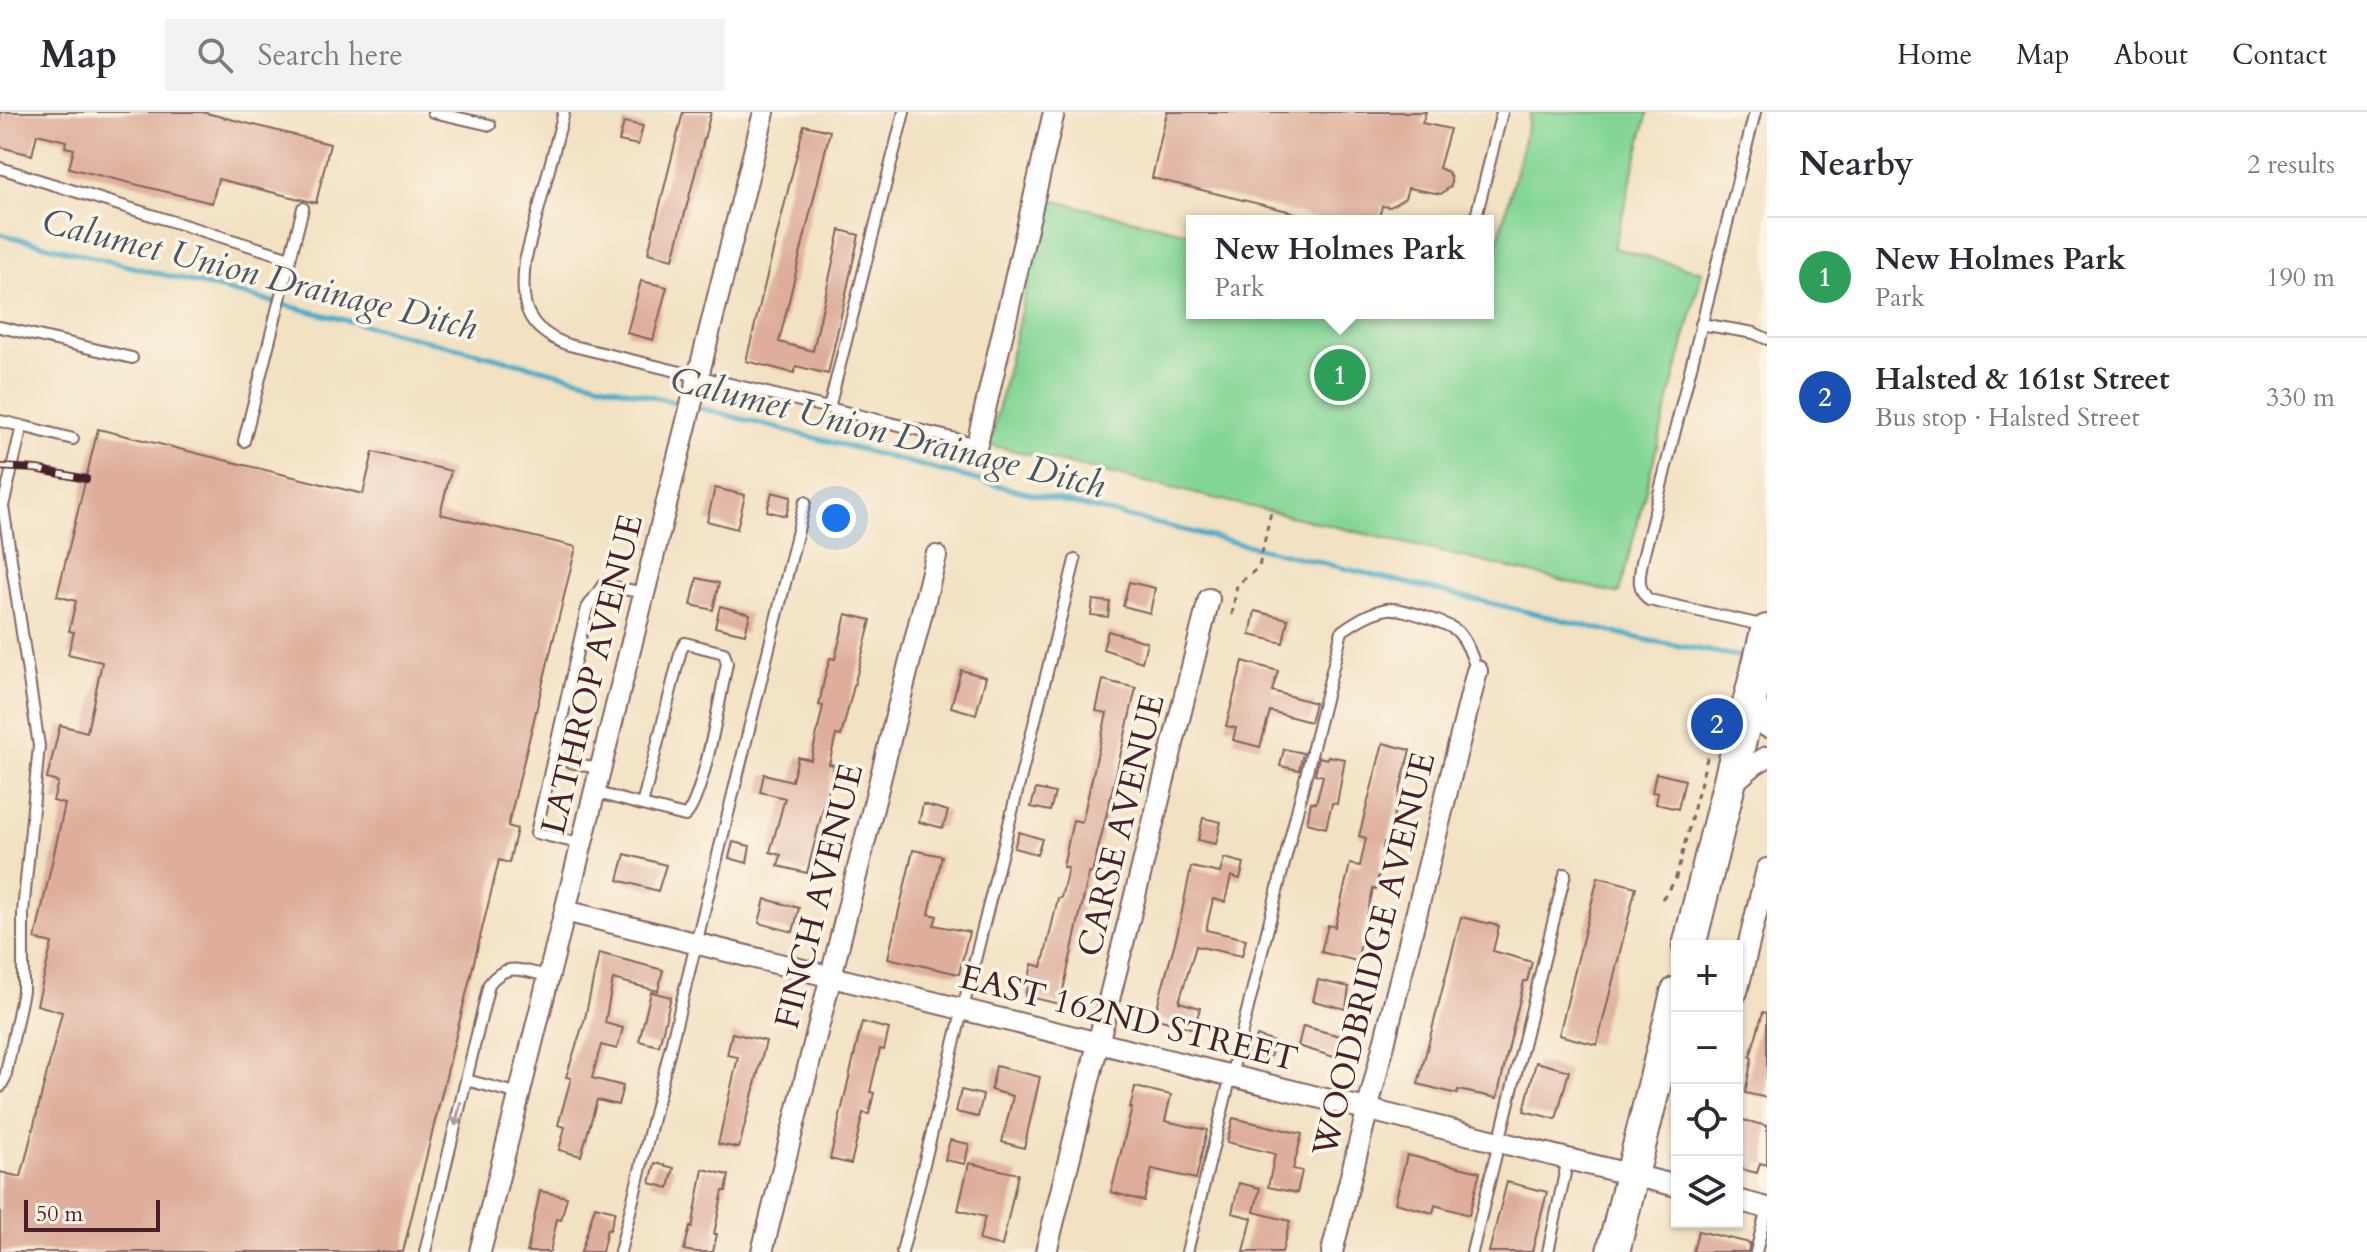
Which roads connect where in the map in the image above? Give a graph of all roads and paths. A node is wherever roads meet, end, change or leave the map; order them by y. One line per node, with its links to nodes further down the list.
1 (433, 112): 8 (lane)
2 (564, 112): 17 (lane)
3 (764, 112): 17 (street, LATHROP AVENUE)
4 (904, 112): 18 (lane)
5 (1054, 112): 23 (street)
6 (1502, 112): 11 (lane)
7 (1755, 112): 13 (lane)
8 (490, 125)
9 (0, 168): 12 (lane)
10 (303, 208): 12 (lane)
11 (1476, 215)
12 (290, 258): 22 (lane)
13 (1701, 324): 15 (lane); 32 (lane)
14 (0, 327): 16 (lane)
15 (1767, 339)
16 (132, 358)
17 (697, 383): 18 (lane); 29 (street, LATHROP AVENUE)
18 (829, 408): 23 (lane)
19 (0, 421): 20 (lane)
20 (22, 426): 21 (lane); 25 (lane)
21 (73, 439)
22 (244, 441)
23 (977, 444)
24 (805, 502): 49 (lane)
25 (2, 506): 58 (lane)
26 (1272, 507): 31 (path)
27 (936, 556): 52 (street, FINCH AVENUE)
28 (1075, 560): 53 (lane)
29 (645, 593): 38 (lane); 39 (street, LATHROP AVENUE)
30 (1209, 599): 55 (street, CARSE AVENUE)
31 (1232, 615)
32 (1767, 629): 34 (main road)
33 (1477, 671): 56 (lane); 60 (street, WOODBRIDGE AVENUE)
34 (1752, 693): 36 (street); 40 (main road)
35 (1719, 712): 46 (path)
36 (1767, 727)
37 (1767, 757): 40 (street)
38 (553, 758): 39 (lane); 43 (lane)
39 (600, 769): 41 (street, LATHROP AVENUE)
40 (1729, 786): 48 (main road)
41 (594, 792): 42 (lane); 43 (street, LATHROP AVENUE)
42 (642, 805): 42 (lane)
43 (582, 844): 47 (street, LATHROP AVENUE)
44 (1767, 869): 50 (street)
45 (1565, 874): 61 (lane)
46 (1662, 899)
47 (565, 911): 49 (street, EAST 162ND STREET); 51 (street, LATHROP AVENUE)
48 (1690, 940)
49 (696, 943): 52 (street, EAST 162ND STREET); 69 (lane)
50 (1743, 967)
51 (548, 976): 57 (lane); 59 (street, LATHROP AVENUE)
52 (831, 976): 53 (street, EAST 162ND STREET); 70 (street, FINCH AVENUE)
53 (964, 1009): 55 (street, EAST 162ND STREET); 71 (lane)
54 (1672, 1012): 63 (main road)
55 (1098, 1043): 56 (street, EAST 162ND STREET); 72 (street, CARSE AVENUE)
56 (1230, 1075): 60 (street, EAST 162ND STREET); 73 (lane)
57 (466, 1080): 59 (lane); 67 (lane, one-way to 67)
58 (0, 1087)
59 (519, 1094): 68 (street, LATHROP AVENUE)
60 (1367, 1109): 61 (street, EAST 162ND STREET); 74 (street, WOODBRIDGE AVENUE)
61 (1500, 1142): 62 (street, EAST 162ND STREET); 75 (lane)
62 (1568, 1159): 63 (street, EAST 162ND STREET); 76 (lane)
63 (1632, 1174): 64 (street, EAST 162ND STREET); 77 (main road)
64 (1671, 1184)
65 (1743, 1202): 66 (street)
66 (1767, 1208): 78 (lane)
67 (425, 1252)
68 (480, 1252)
69 (620, 1252)
70 (762, 1252)
71 (902, 1252)
72 (1046, 1252)
73 (1187, 1252)
74 (1332, 1252)
75 (1472, 1252)
76 (1548, 1252)
77 (1613, 1252)
78 (1756, 1252)

